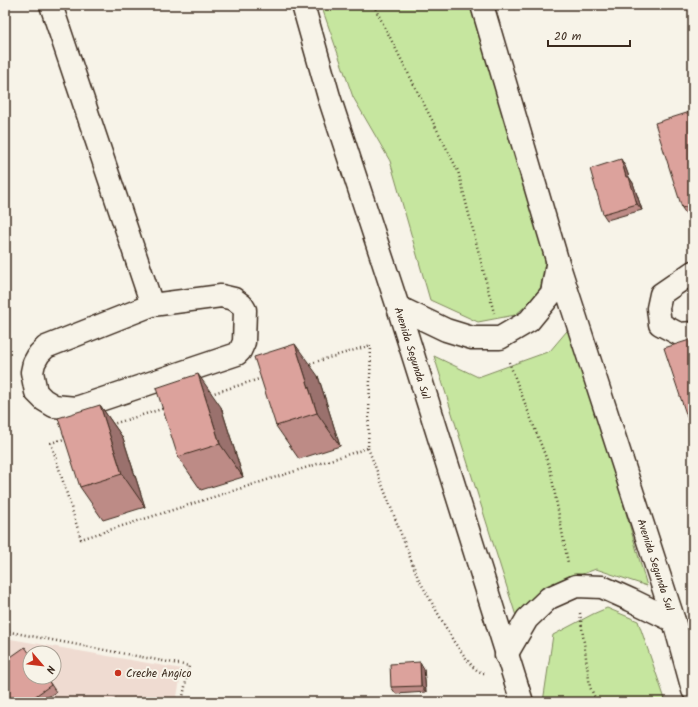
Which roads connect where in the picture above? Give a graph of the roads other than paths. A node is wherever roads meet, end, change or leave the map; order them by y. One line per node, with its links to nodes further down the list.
1 (51, 5): 6 (main road)
2 (303, 5): 7 (main road, Avenida Segunda Sul)
3 (482, 5): 4 (main road, Avenida Segunda Sul)
4 (558, 263): 7 (main road); 9 (main road, Avenida Segunda Sul)
5 (693, 272): 8 (main road)
6 (152, 305): 6 (main road)
7 (398, 307): 10 (main road, Avenida Segunda Sul)
8 (693, 333)
9 (674, 621): 10 (main road); 11 (main road, Avenida Segunda Sul)
10 (506, 654): 12 (main road, Avenida Segunda Sul)
11 (693, 690)
12 (522, 702)

